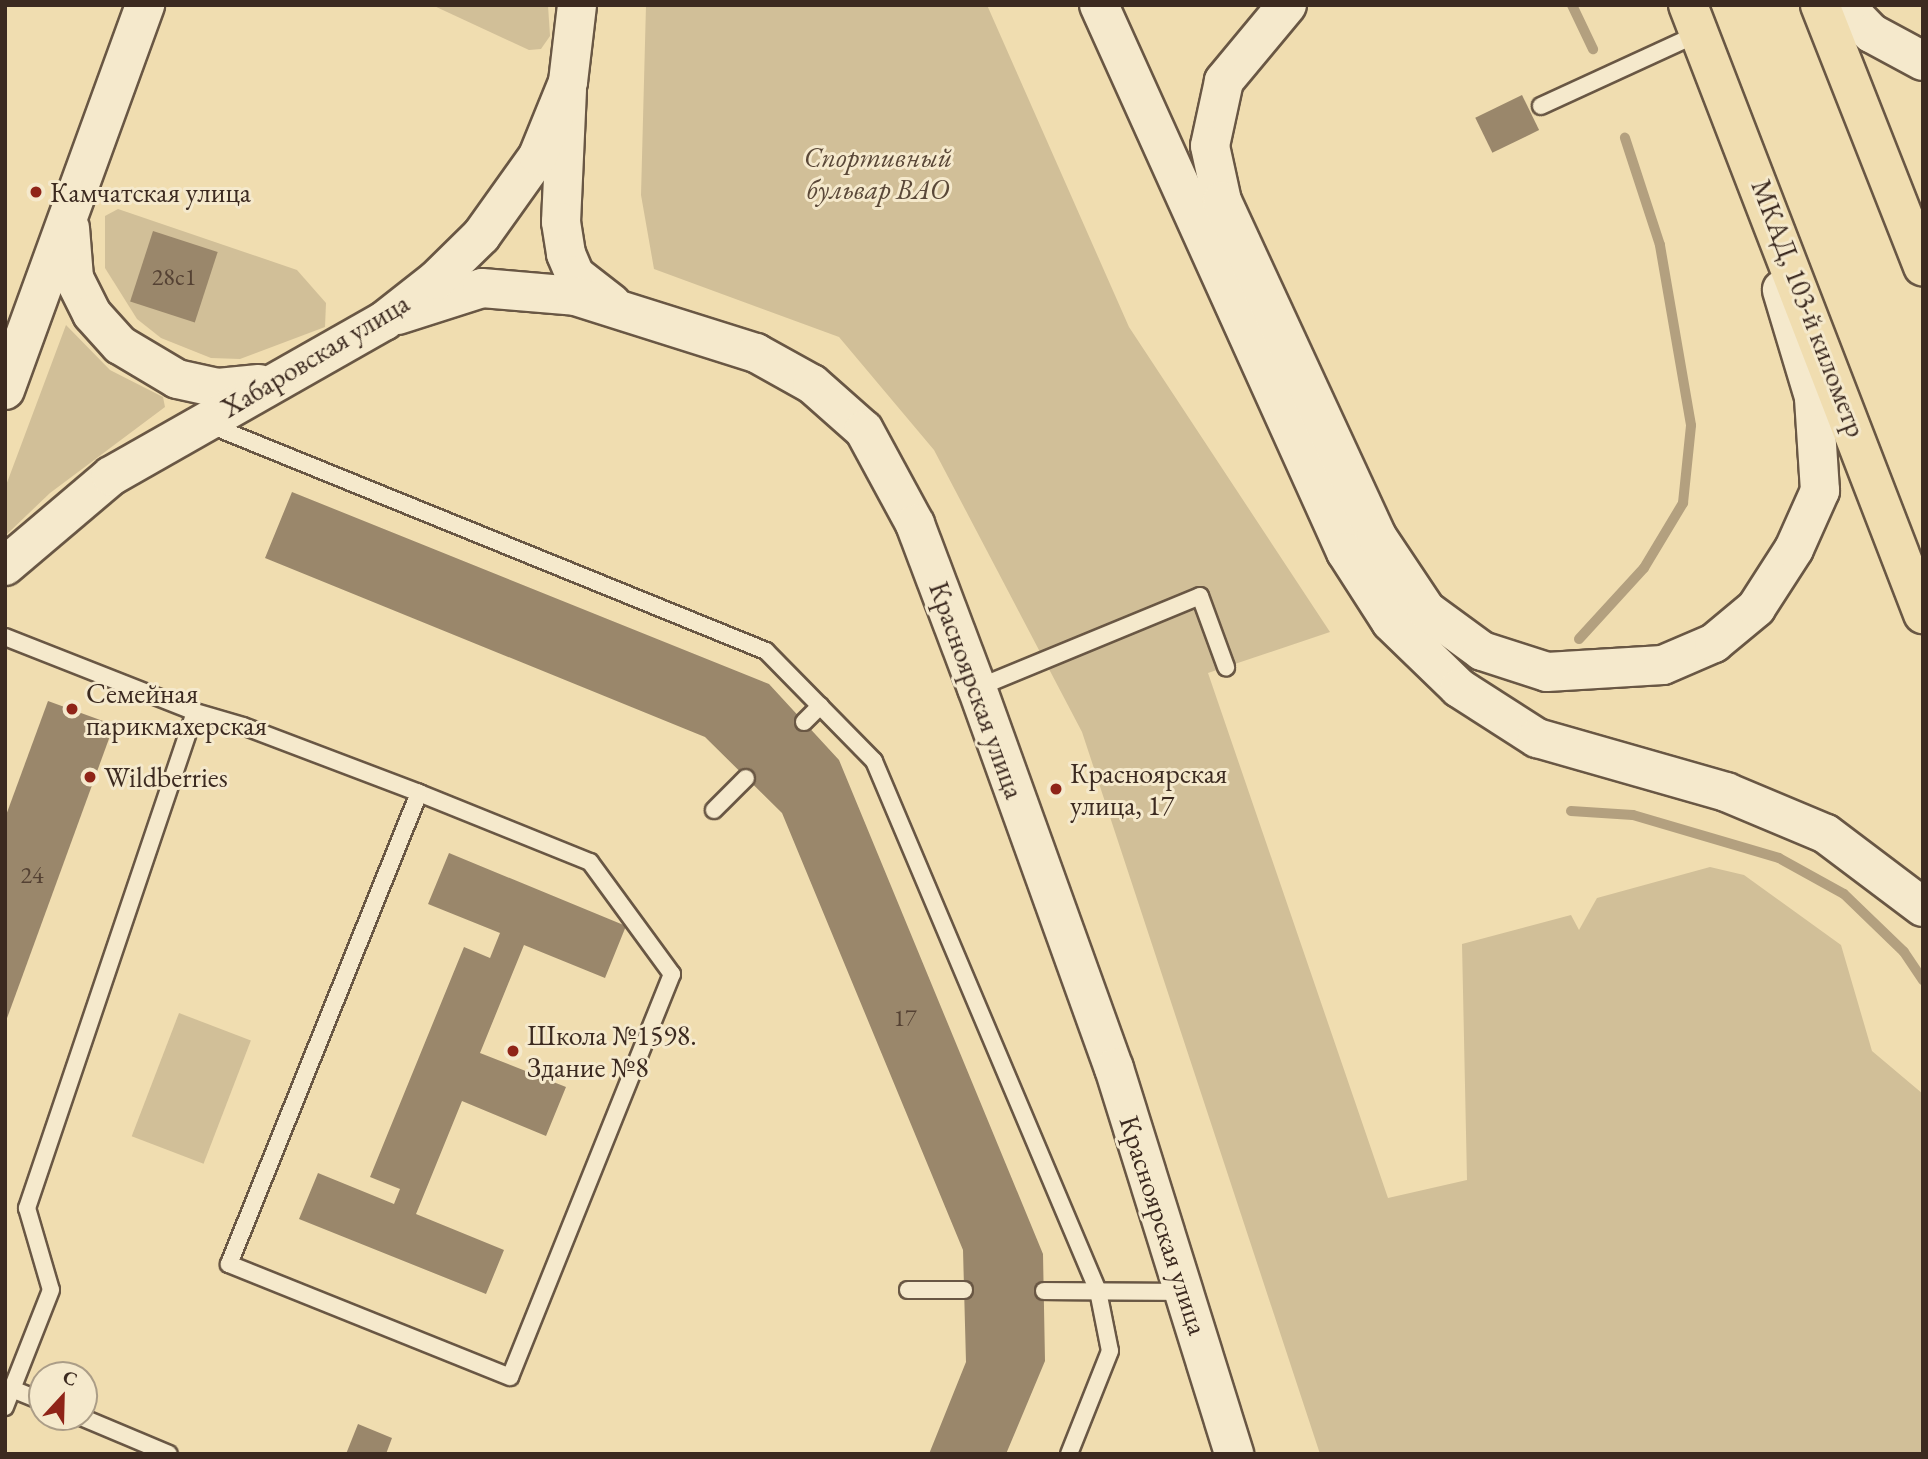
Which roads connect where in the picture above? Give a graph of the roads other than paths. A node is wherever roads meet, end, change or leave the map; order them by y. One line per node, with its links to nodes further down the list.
1 (145, 5): 11 (main road)
2 (577, 5): 9 (main road, Хабаровская улица)
3 (1099, 5): 29 (main road)
4 (1287, 5): 7 (main road)
5 (1820, 5): 12 (highway)
6 (1844, 5): 8 (main road)
7 (1701, 34): 10 (lane); 19 (highway, МКАД, 103-й километр)
8 (1923, 61)
9 (568, 82): 13 (main road); 14 (main road, Хабаровская улица)
10 (1541, 106)
11 (76, 199): 15 (main road); 16 (main road)
12 (1923, 266)
13 (619, 307): 14 (main road, Красноярская улица); 22 (main road, Красноярская улица)
14 (384, 321): 15 (main road, Хабаровская улица)
15 (285, 376): 17 (main road, Хабаровская улица)
16 (5, 390)
17 (201, 422): 18 (main road, Хабаровская улица); 23 (lane)
18 (5, 566)
19 (1923, 614)
20 (5, 637): 24 (lane)
21 (1226, 667): 22 (lane)
22 (977, 688): 34 (main road, Красноярская улица)
23 (820, 706): 25 (lane); 33 (lane)
24 (195, 712): 27 (lane); 35 (lane)
25 (804, 722)
26 (746, 778): 28 (lane)
27 (419, 793): 27 (lane)
28 (714, 810)
29 (1923, 907)
30 (908, 1290): 31 (lane)
31 (964, 1290)
32 (1044, 1291): 33 (lane)
33 (1098, 1291): 34 (lane); 40 (lane)
34 (1186, 1292): 41 (main road, Красноярская улица)
35 (12, 1389): 36 (lane); 37 (lane)
36 (28, 1395)
37 (5, 1407)
38 (98, 1424): 39 (lane)
39 (170, 1454)
40 (1069, 1454)
41 (1234, 1454)

